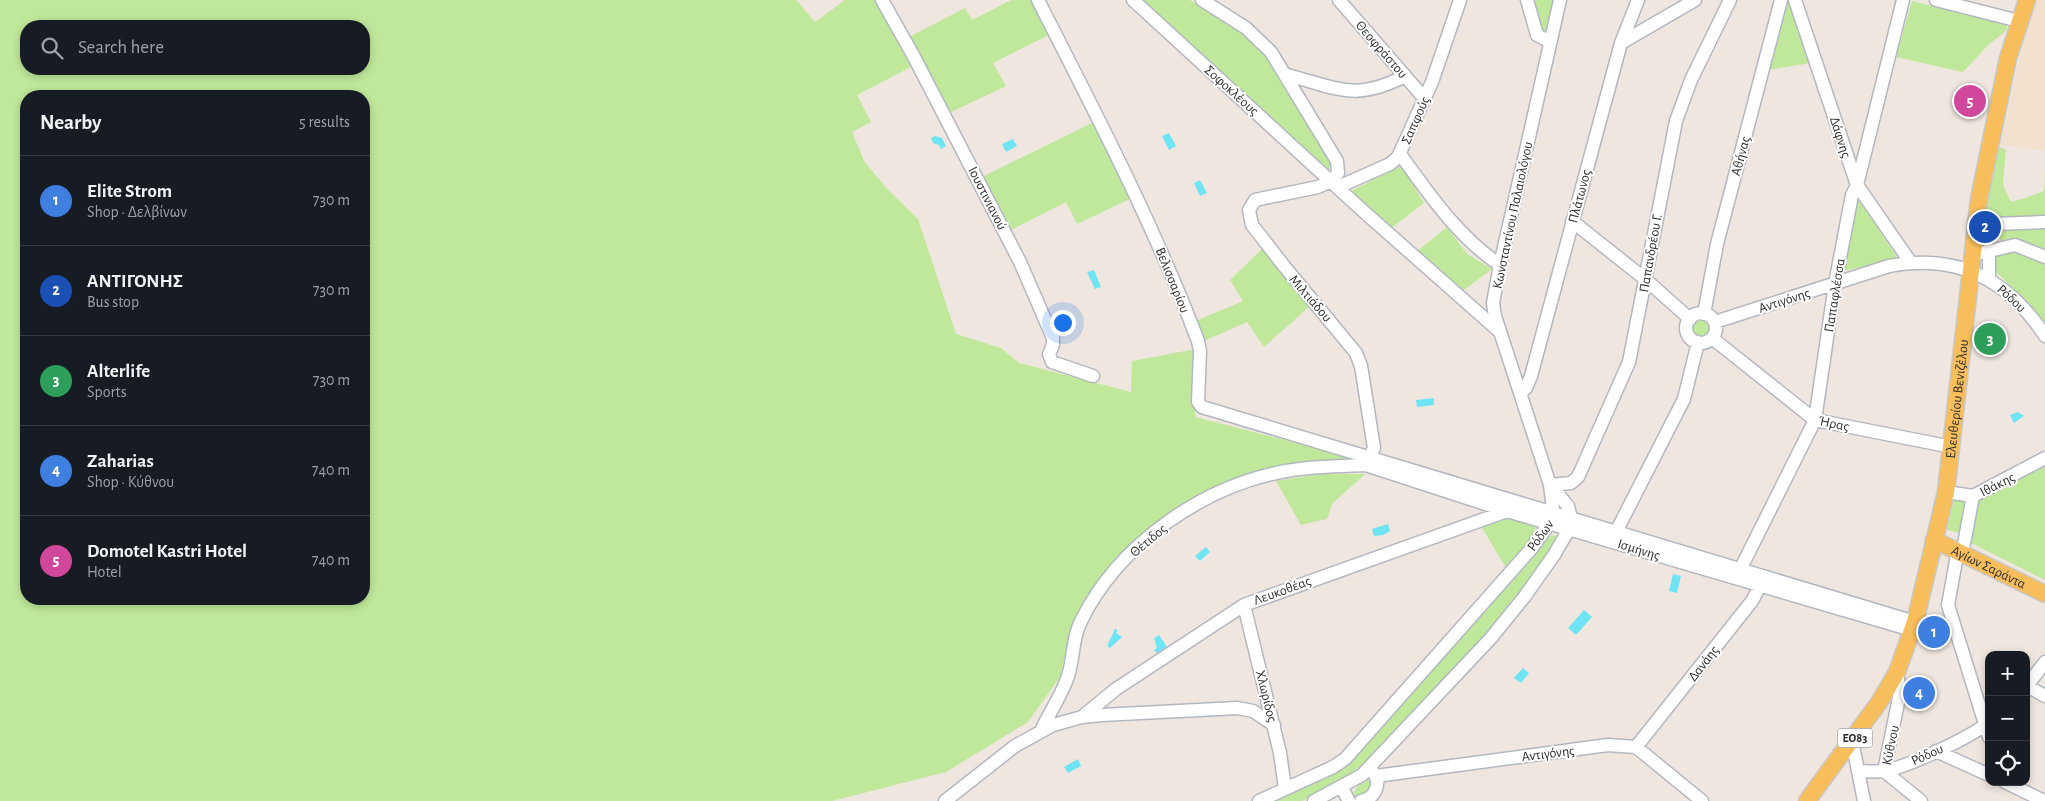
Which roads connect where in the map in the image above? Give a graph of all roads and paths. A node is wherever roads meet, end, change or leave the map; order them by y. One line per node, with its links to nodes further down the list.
1 (882, 0): 44 (street, Ιουστινιανού)
2 (1038, 0): 49 (street, Βελισσαρίου)
3 (1133, 0): 24 (street, Σοφοκλέους)
4 (1202, 0): 20 (street)
5 (1339, 0): 21 (street, Θεοφράστου)
6 (1460, 0): 22 (street, Σαπφούς)
7 (1527, 0): 18 (street)
8 (1560, 0): 18 (street, Κωνσταντίνου Παλαιολόγου)
9 (1638, 0): 19 (street, Πλάτωνος)
10 (1695, 0): 19 (street)
11 (1730, 0): 35 (street, Παπανδρέου Γ.)
12 (1781, 0): 37 (street, Αθήνας)
13 (1795, 0): 25 (street, Δάφνης)
14 (1903, 0): 25 (street, Παπαφλέσσα)
15 (1936, 0): 17 (street)
16 (2027, 0): 17 (main road, Ελευθερίου Βενιζέλου / ΕΟ83)
17 (2019, 21): 31 (main road, Ελευθερίου Βενιζέλου / ΕΟ83)
18 (1550, 42): 33 (street, Κωνσταντίνου Παλαιολόγου)
19 (1621, 43): 26 (street, Πλάτωνος)
20 (1287, 75): 21 (street); 24 (street)
21 (1405, 76): 22 (street, Θεοφράστου)
22 (1425, 99): 23 (street, Σαπφούς)
23 (1400, 154): 24 (street, Μιλτιάδου); 33 (street, Σαπφούς)
24 (1335, 184): 40 (street, Σοφοκλέους); 49 (street, Μιλτιάδου)
25 (1857, 185): 32 (street, Δάφνης); 36 (street, Παπαφλέσσα)
26 (1572, 221): 35 (street); 45 (street, Πλάτωνος)
27 (2045, 222): 28 (street)
28 (2003, 246): 29 (street); 30 (street)
29 (1989, 249): 31 (street); 34 (street)
30 (2045, 257)
31 (1971, 262): 32 (street, Αντιγόνης); 34 (street, Ρόδου); 47 (main road, Ελευθερίου Βενιζέλου / ΕΟ83)
32 (1911, 263): 36 (street, Αντιγόνης)
33 (1500, 265): 40 (street, Κωνσταντίνου Παλαιολόγου)
34 (1989, 278): 41 (street, Ρόδου)
35 (1645, 279): 38 (street); 50 (street, Παπανδρέου Γ.)
36 (1835, 284): 39 (street, Αντιγόνης); 46 (street, Παπαφλέσσα)
37 (1704, 314): 38 (street); 39 (street)
38 (1690, 319): 43 (street)
39 (1715, 322): 42 (street)
40 (1500, 332): 45 (street, Κωνσταντίνου Παλαιολόγου)
41 (2045, 336)
42 (1712, 338): 43 (street); 46 (street, Ήρας)
43 (1698, 342): 56 (street)
44 (1093, 376)
45 (1521, 392): 50 (street, Κωνσταντίνου Παλαιολόγου)
46 (1815, 420): 47 (street, Ήρας); 59 (street, Παπαφλέσσα)
47 (1952, 447): 51 (main road, Ελευθερίου Βενιζέλου / ΕΟ83)
48 (2045, 458): 52 (street, Ιθάκης)
49 (1363, 463): 53 (street, Ισμήνης); 54 (street, Ισμήνης); 74 (street, Θέτιδος)
50 (1550, 485): 54 (street, Ρόδων); 55 (street, Ρόδων)
51 (1946, 492): 52 (street, Ιθάκης); 57 (main road, Ελευθερίου Βενιζέλου / ΕΟ83)
52 (1973, 496): 58 (street)
53 (1507, 511): 54 (street, Ισμήνης); 63 (street, Λευκοθέας)
54 (1553, 518): 55 (street, Ισμήνης); 83 (street, Ρόδων)
55 (1570, 523): 56 (street, Ισμήνης); 59 (street, Ισμήνης); 80 (street, Ρόδων)
56 (1616, 532): 59 (street, Ισμήνης)
57 (1935, 536): 58 (main road, Αγίων Σαράντα); 64 (main road, Ελευθερίου Βενιζέλου / ΕΟ83)
58 (1961, 547): 61 (main road, Αγίων Σαράντα); 62 (main road, Αγίων Σαράντα); 71 (street)
59 (1738, 574): 60 (street, Ισμήνης)
60 (1763, 581): 64 (street, Ισμήνης); 76 (street, Δανάης)
61 (2045, 585)
62 (2045, 594)
63 (1244, 605): 70 (street, Λευκοθέας); 72 (street, Χλωρίδος)
64 (1914, 626): 66 (main road, ΕΟ83)
65 (2045, 662): 67 (street)
66 (1897, 672): 75 (main road, ΕΟ83); 79 (street, Κύθνου)
67 (2030, 682)
68 (2030, 689): 69 (street)
69 (2045, 696)
70 (1082, 717): 72 (street, Θέτιδος); 74 (street, Θέτιδος)
71 (1985, 722)
72 (1274, 725): 83 (street, Χλωρίδος)
73 (1985, 729): 77 (street, Ρόδου)
74 (1041, 731): 86 (street, Θέτιδος)
75 (1852, 741): 78 (street); 92 (main road, ΕΟ83)
76 (1636, 747): 80 (street, Αντιγόνης); 91 (street)
77 (1936, 751): 79 (street, Ρόδου); 81 (street)
78 (1860, 771): 79 (street, Ρόδου); 93 (street)
79 (1884, 771): 94 (street, Κύθνου)
80 (1372, 772): 84 (street, Ρόδων); 85 (street)
81 (1985, 773)
82 (2013, 786): 95 (street)
83 (1284, 788): 87 (street, Ρόδων)
84 (1342, 788): 88 (street, Ρόδων); 89 (street)
85 (1377, 798): 90 (street)
86 (944, 801)
87 (1259, 801)
88 (1314, 801)
89 (1349, 801)
90 (1361, 801)
91 (1702, 801)
92 (1807, 801)
93 (1864, 801)
94 (1921, 801)
95 (2044, 801)

